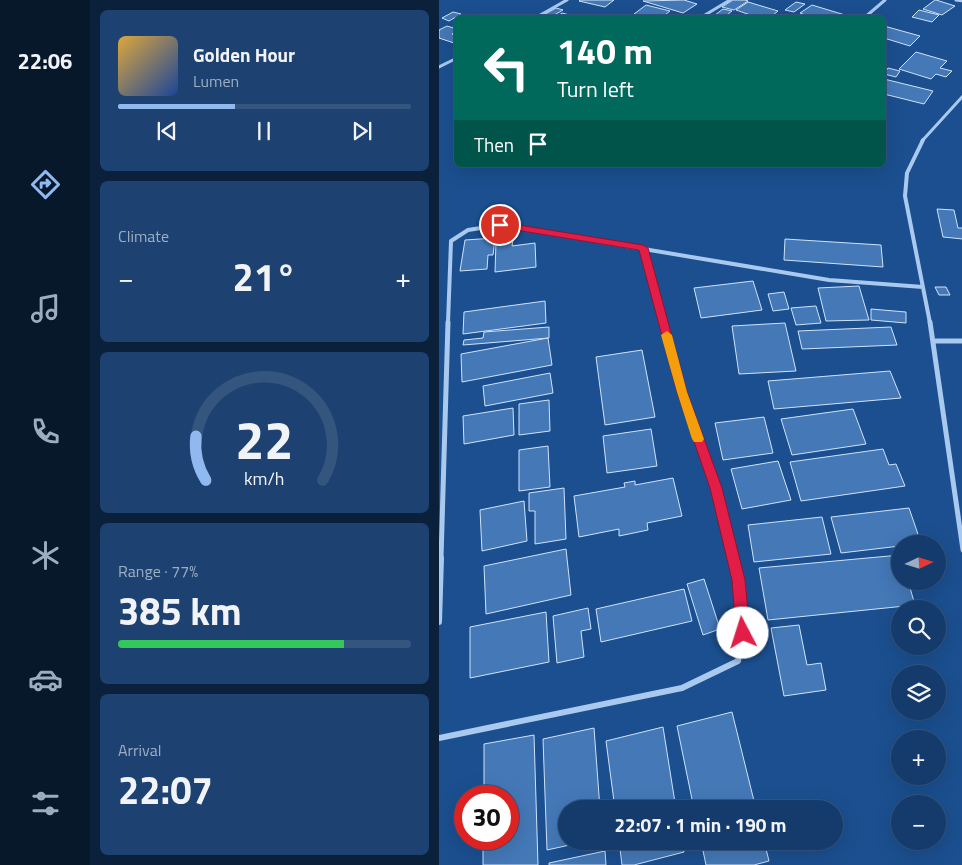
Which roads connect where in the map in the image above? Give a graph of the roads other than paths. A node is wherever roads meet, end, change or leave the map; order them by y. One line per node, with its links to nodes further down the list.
1 (567, 0): 6 (street)
2 (730, 0): 7 (street)
3 (885, 0): 8 (street)
4 (956, 0): 5 (street)
5 (962, 2)
6 (540, 15)
7 (705, 15)
8 (868, 15)
9 (454, 60): 10 (street)
10 (439, 67)
11 (962, 96): 13 (street)
12 (643, 248): 13 (street); 18 (street); 19 (street)
13 (923, 287): 14 (street)
14 (934, 341): 15 (street); 16 (street)
15 (962, 341)
16 (959, 512): 17 (street)
17 (962, 550)
18 (439, 622)
19 (439, 738)

